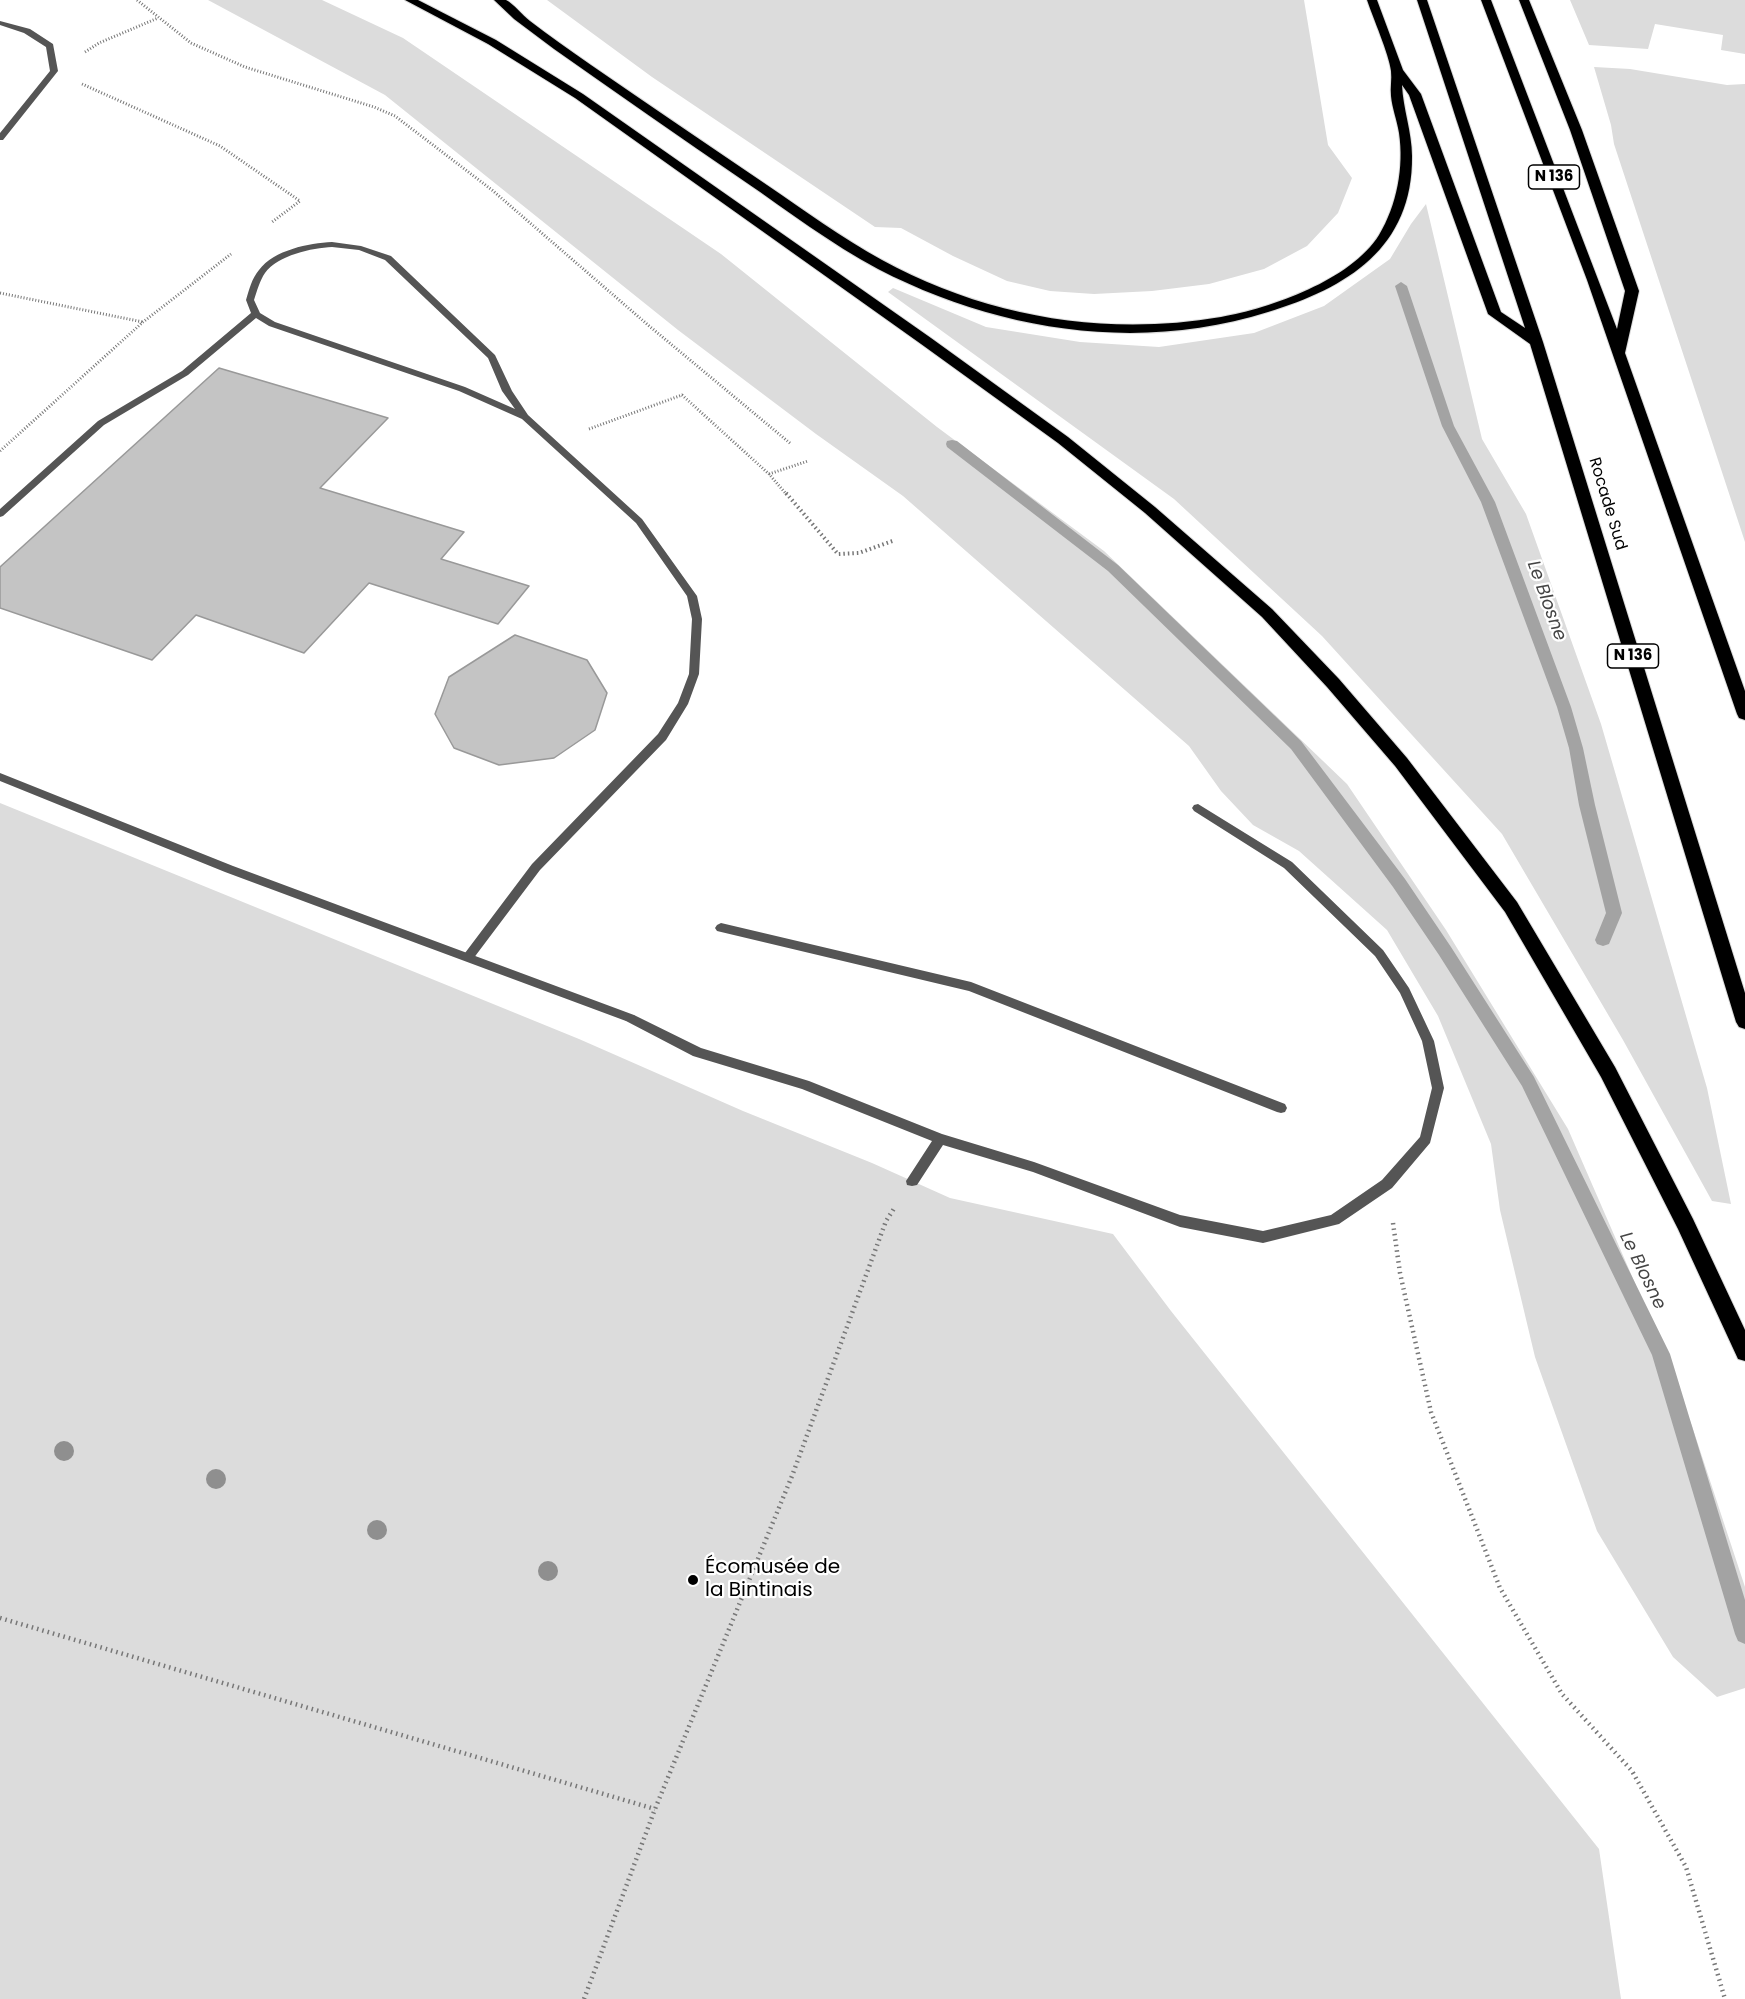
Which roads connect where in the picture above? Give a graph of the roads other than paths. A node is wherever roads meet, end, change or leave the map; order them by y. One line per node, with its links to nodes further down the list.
1 (411, 0): 24 (highway)
2 (499, 0): 8 (highway)
3 (1372, 0): 8 (highway)
4 (1422, 0): 11 (highway, Rocade Sud / N 136)
5 (1486, 0): 12 (highway, N 136)
6 (1524, 0): 12 (highway)
7 (0, 23): 9 (street)
8 (1396, 71): 11 (highway)
9 (0, 138)
10 (256, 314): 13 (street); 13 (street); 14 (street)
11 (1536, 342): 20 (highway, Rocade Sud / N 136)
12 (1618, 356): 15 (highway, N 136)
13 (525, 417): 19 (street)
14 (0, 514)
15 (1745, 714)
16 (0, 777): 19 (street)
17 (1198, 808): 22 (street)
18 (721, 928): 21 (street)
19 (469, 956): 22 (street)
20 (1745, 1022)
21 (1281, 1108)
22 (940, 1139): 23 (street)
23 (912, 1181)
24 (1745, 1352)

